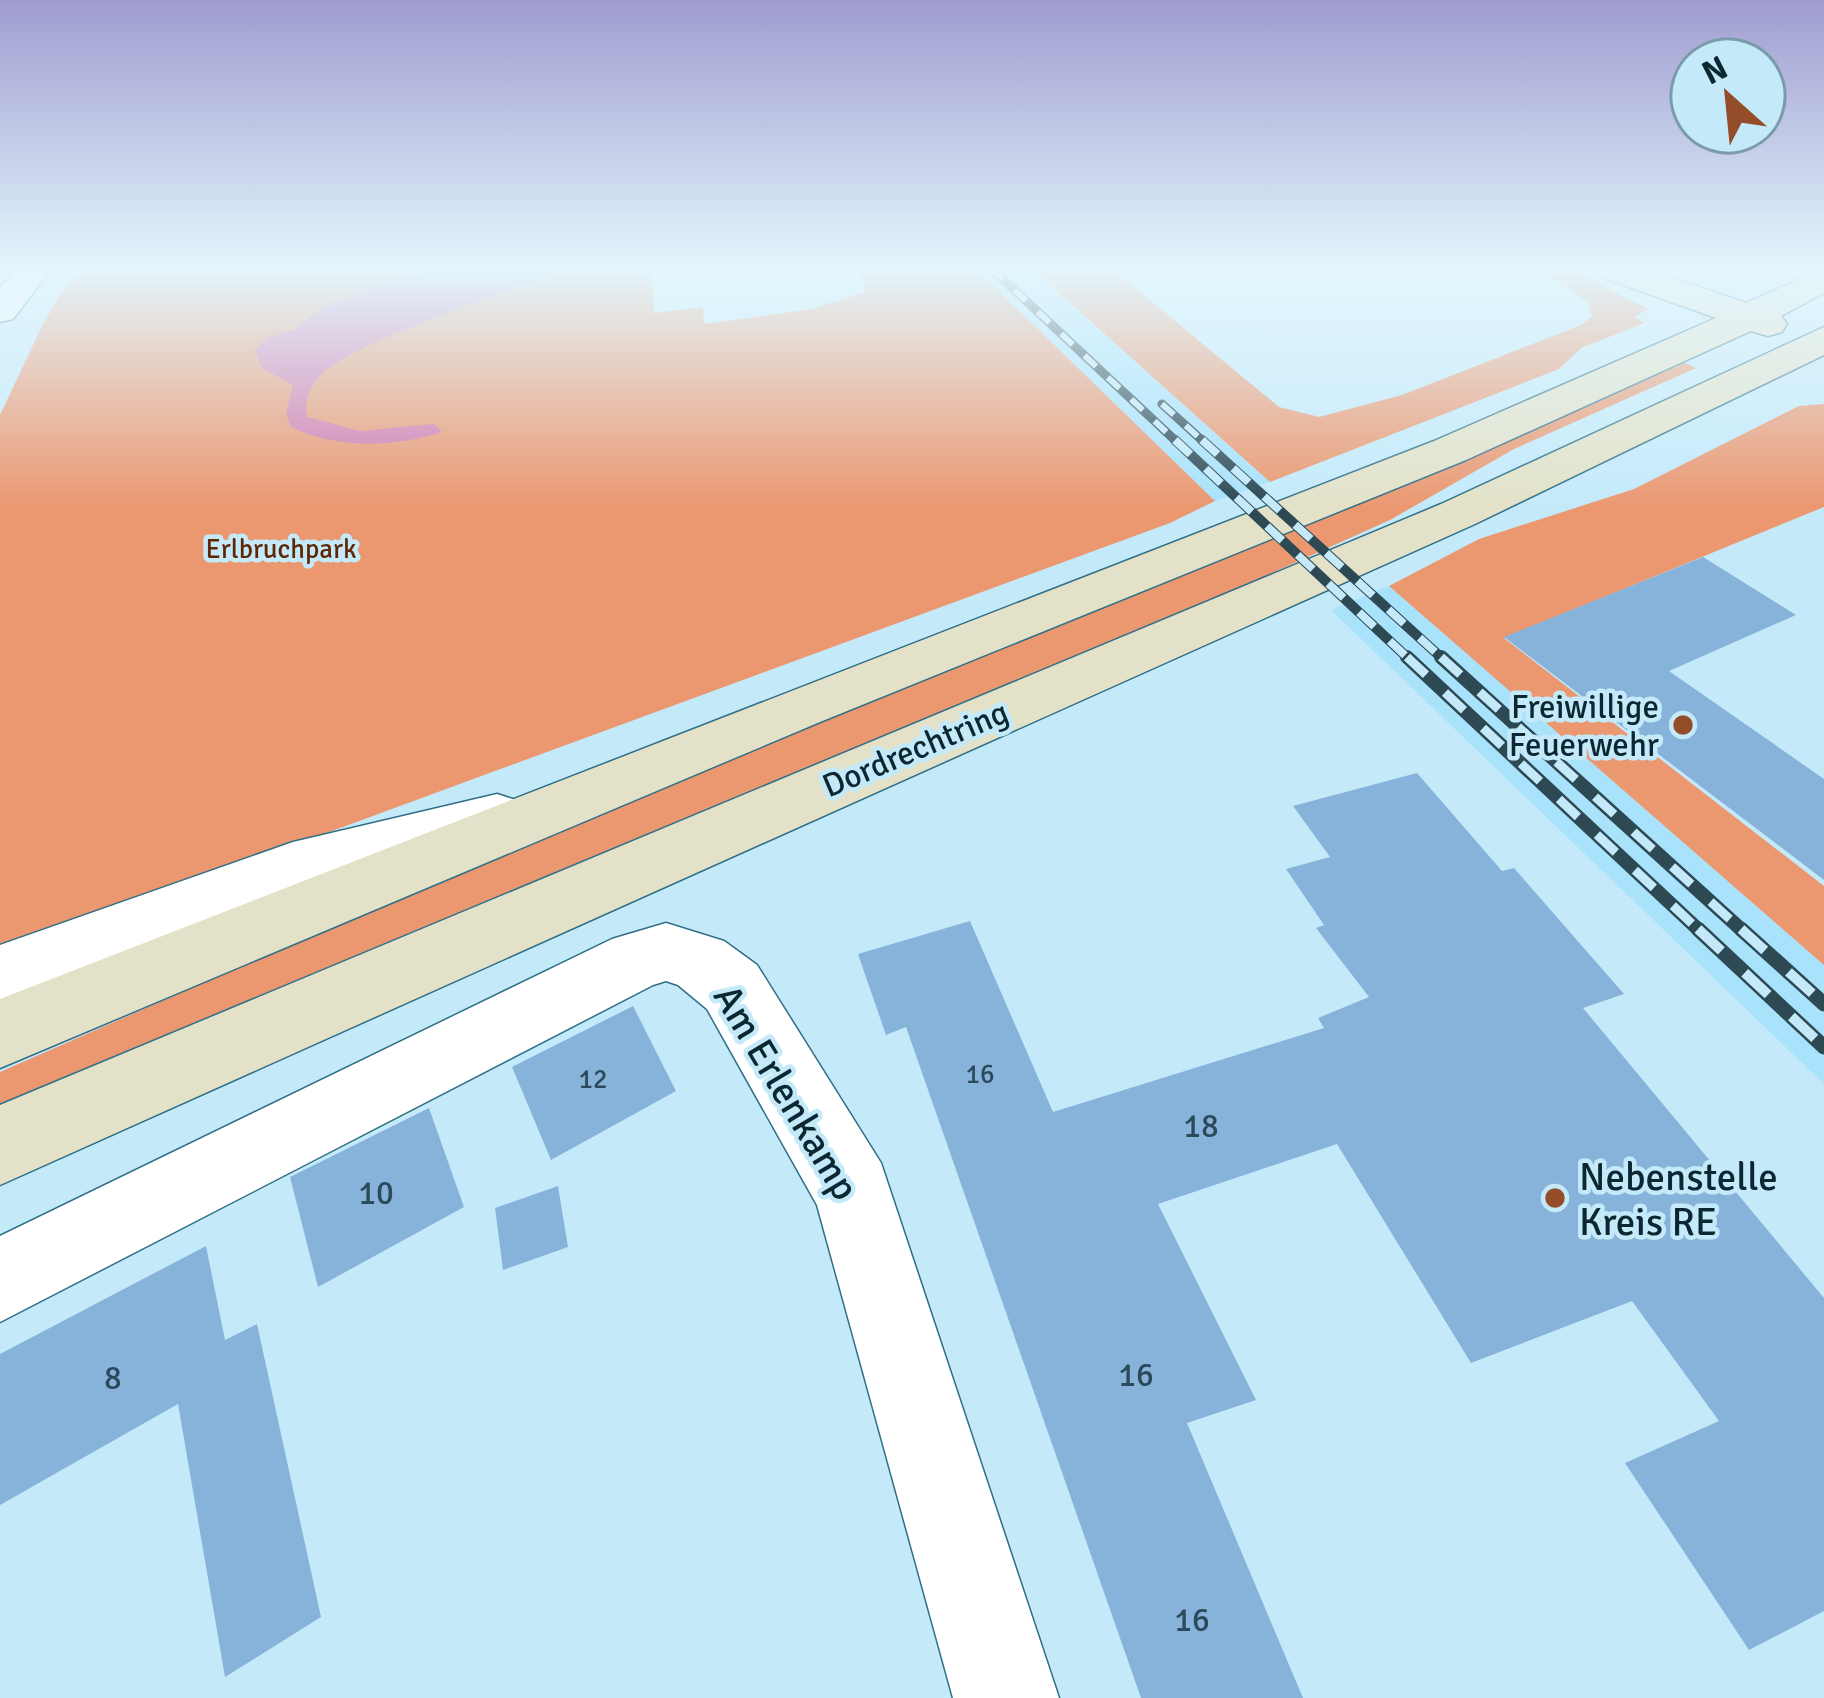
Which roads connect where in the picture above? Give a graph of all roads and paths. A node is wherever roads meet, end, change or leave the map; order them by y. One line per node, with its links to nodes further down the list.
1 (1680, 347): 3 (main road)
2 (1818, 348): 6 (main road, Dordrechtring)
3 (562, 802): 4 (street); 5 (main road)
4 (0, 975)
5 (0, 1034)
6 (0, 1145)
7 (0, 1280): 8 (street, Am Erlenkamp)
8 (1006, 1698)

